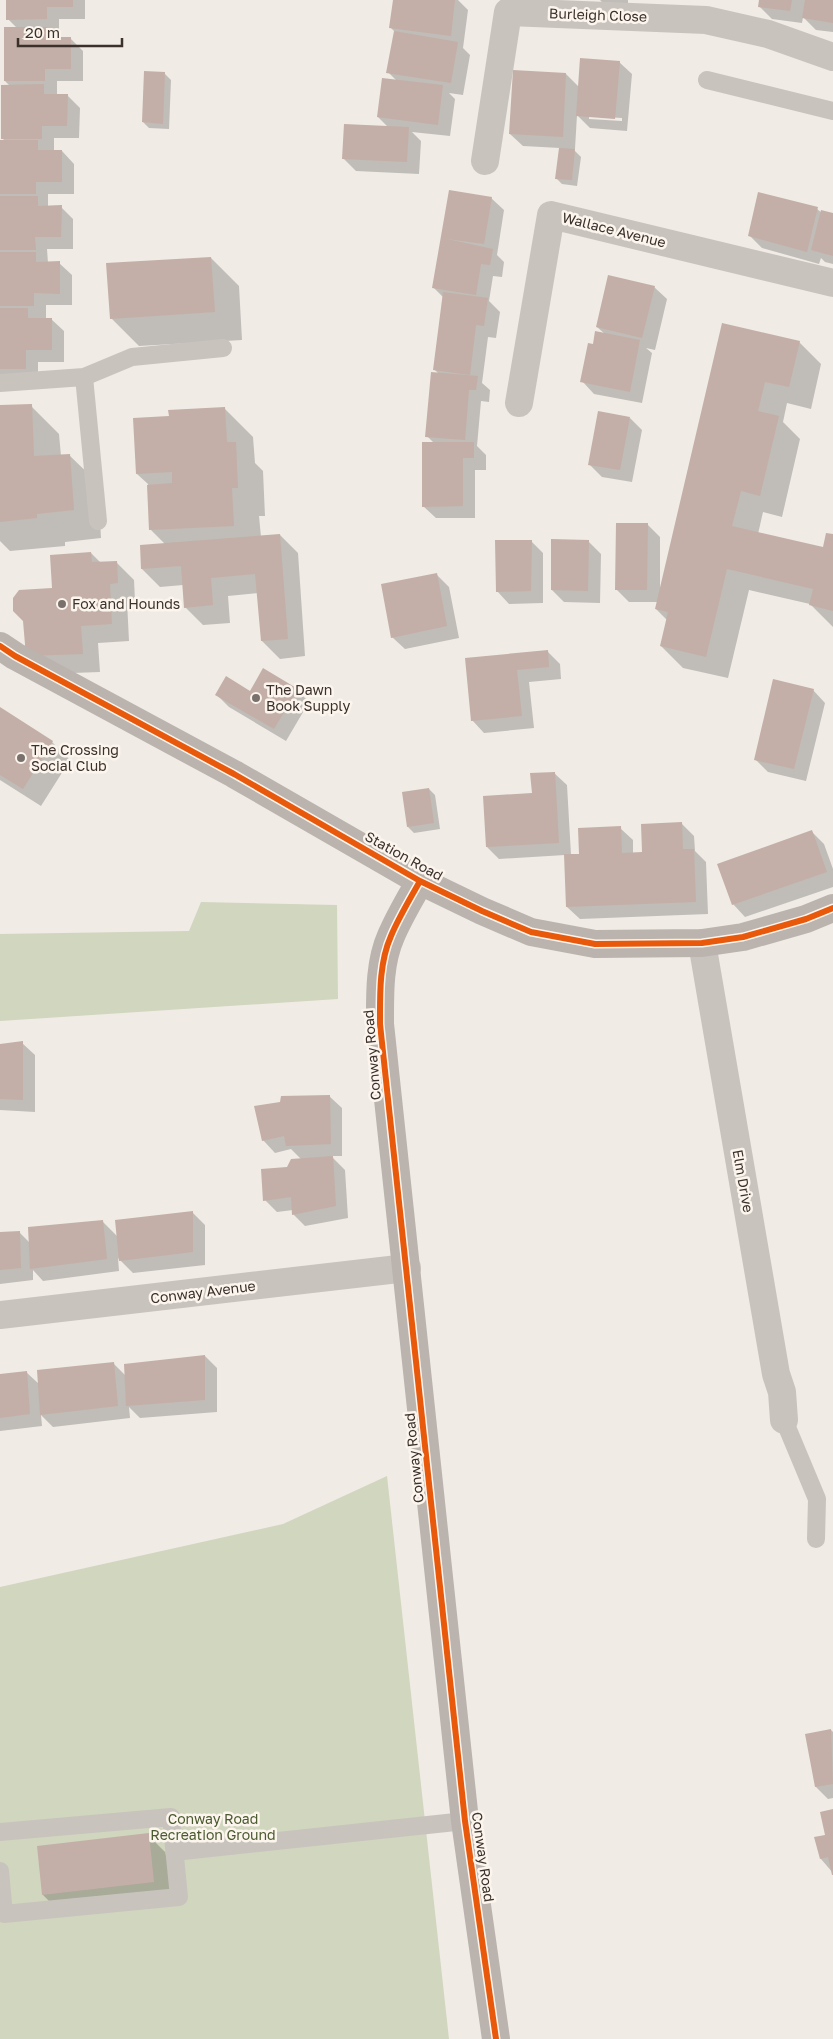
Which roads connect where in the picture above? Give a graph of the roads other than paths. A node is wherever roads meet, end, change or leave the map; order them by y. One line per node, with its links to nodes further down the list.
1 (833, 57): 4 (street, Burleigh Close)
2 (707, 80): 3 (lane)
3 (833, 111)
4 (485, 161)
5 (833, 283): 9 (street, Wallace Avenue)
6 (223, 348): 7 (lane)
7 (84, 377): 8 (lane); 10 (lane)
8 (0, 383)
9 (519, 403)
10 (98, 521)
11 (0, 646): 12 (street, Station Road)
12 (420, 881): 14 (street, Station Road); 15 (street, Conway Road)
13 (833, 908): 14 (street, Station Road)
14 (702, 943): 17 (street, Elm Drive)
15 (407, 1268): 16 (street, Conway Avenue); 19 (street, Conway Road)
16 (0, 1315)
17 (784, 1420): 18 (lane)
18 (816, 1539)
19 (466, 1821): 21 (lane); 23 (street, Conway Road)
20 (0, 1832): 21 (lane)
21 (174, 1852): 22 (lane)
22 (0, 1871)
23 (496, 2039)

